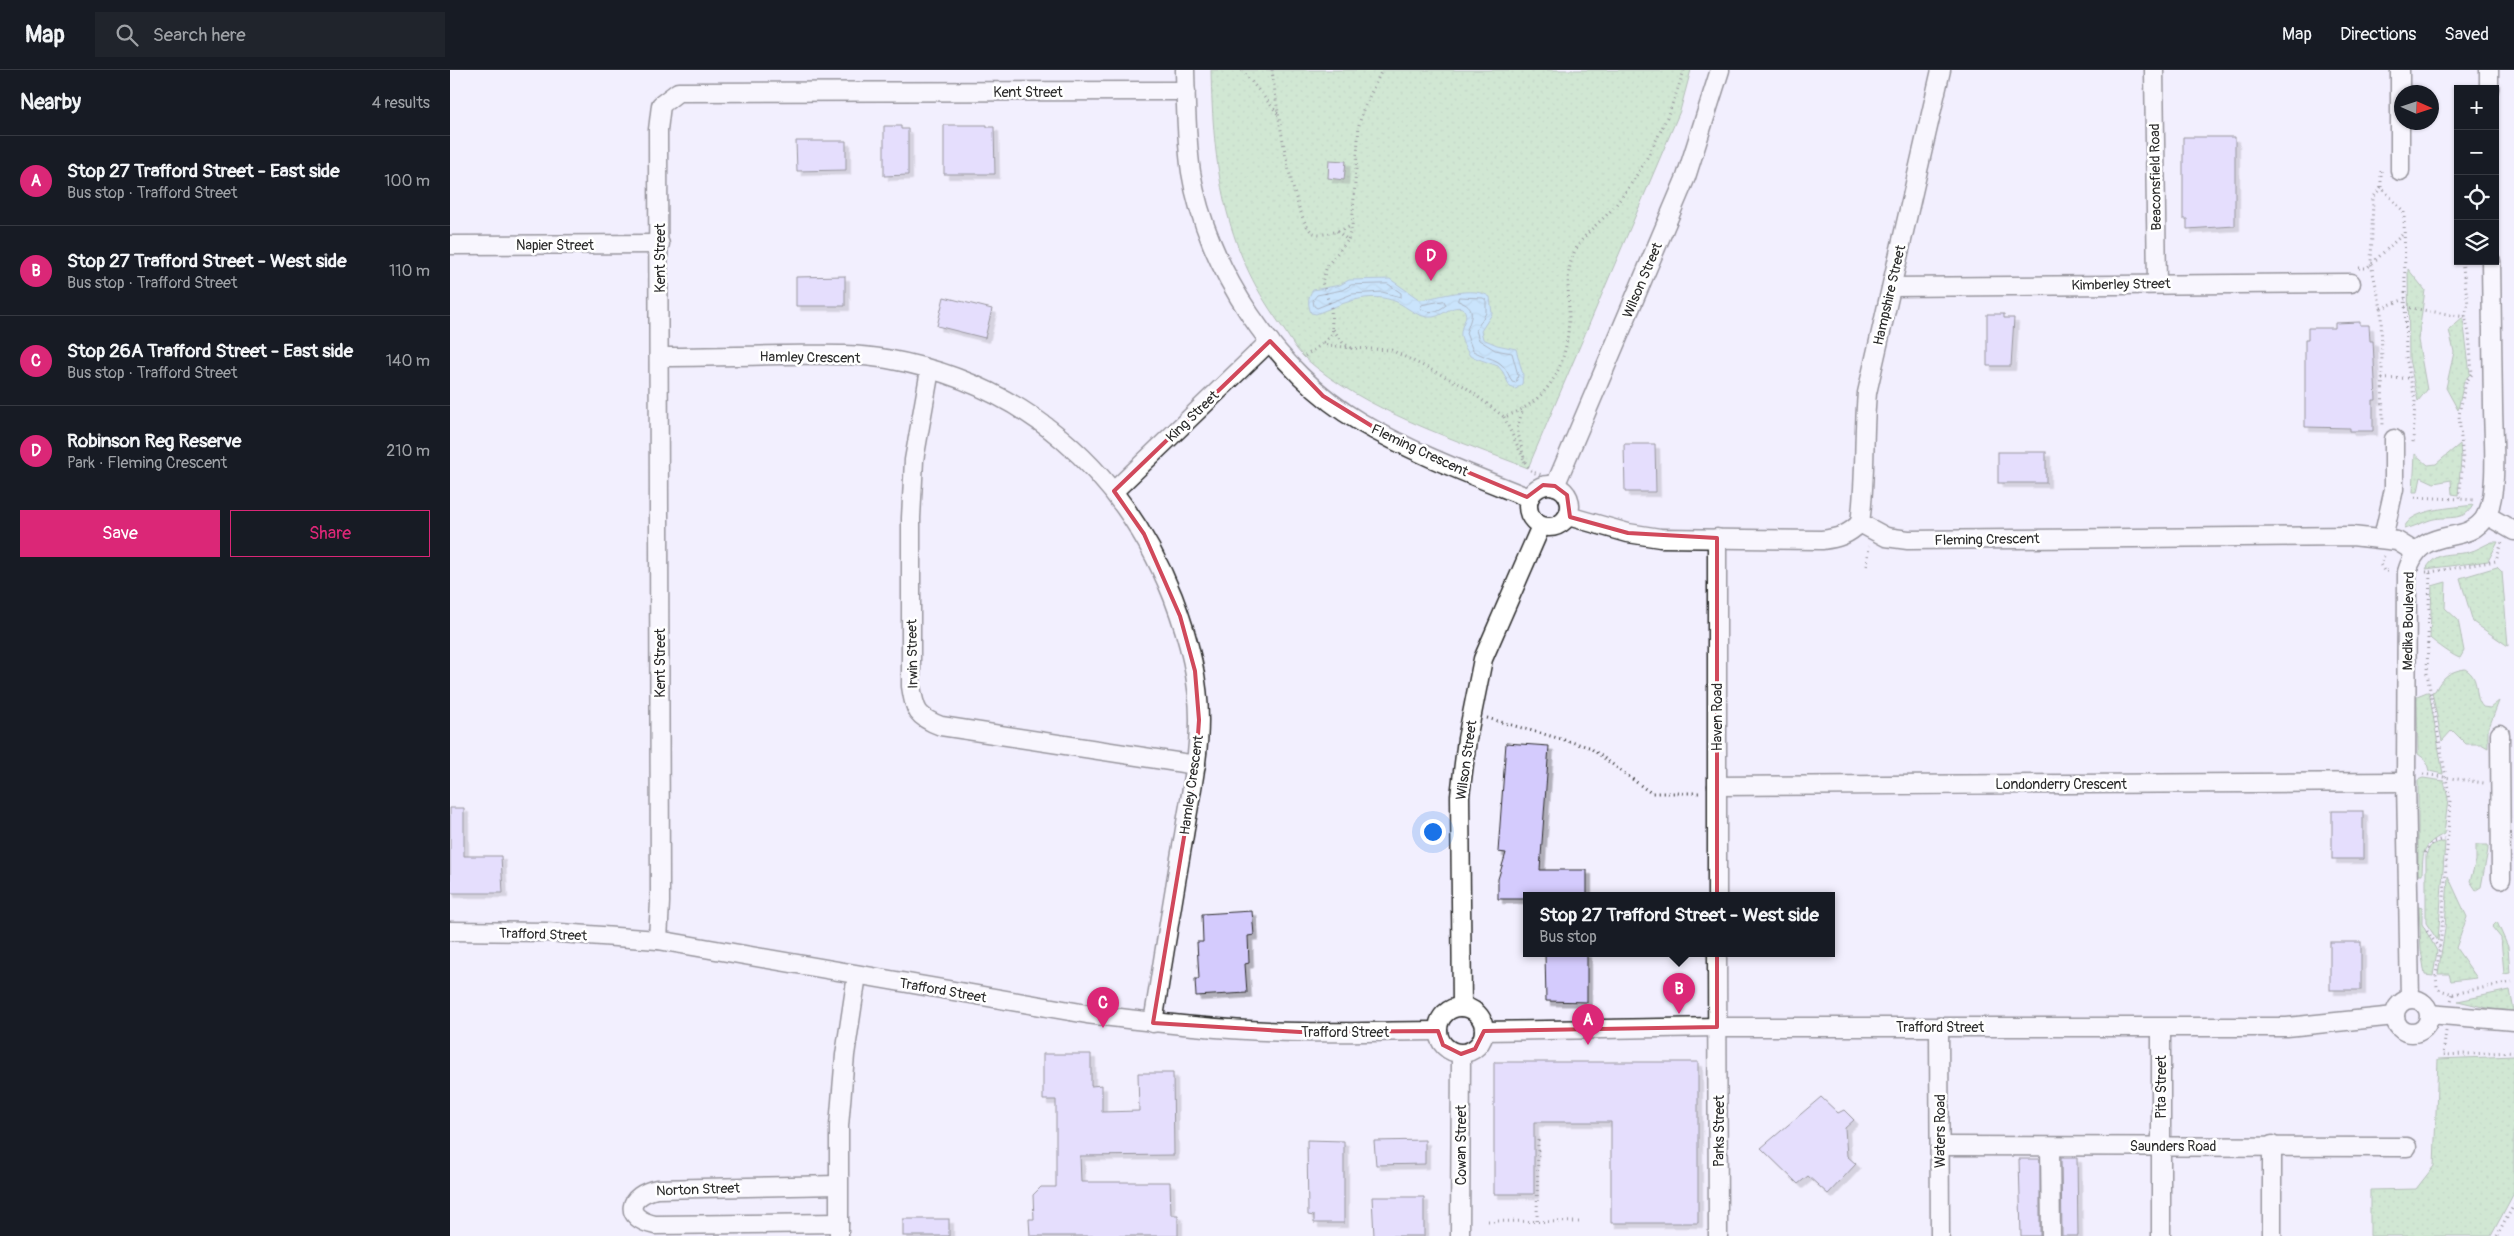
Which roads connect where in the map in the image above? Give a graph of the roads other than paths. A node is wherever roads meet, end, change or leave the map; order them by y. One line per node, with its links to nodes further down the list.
1 (1185, 70): 8 (street, Fleming Crescent)
2 (1720, 70): 20 (street, Wilson Street)
3 (1941, 70): 15 (street, Hampshire Street)
4 (2154, 70): 14 (street, Beaconsfield Road)
5 (2400, 70): 9 (street)
6 (2489, 70): 7 (street)
7 (2489, 85)
8 (1186, 92): 10 (street, Kent Street); 16 (street, Fleming Crescent)
9 (2400, 171)
10 (660, 244): 11 (street, Napier Street); 17 (street, Kent Street)
11 (450, 245)
12 (2491, 265): 23 (street)
13 (2350, 276): 14 (street, Kimberley Street)
14 (2157, 284): 15 (street, Kimberley Street)
15 (1892, 287): 25 (street, Hampshire Street)
16 (1270, 341): 21 (street, King Street); 22 (street, Fleming Crescent)
17 (660, 357): 18 (street, Hamley Crescent); 39 (street, Kent Street)
18 (930, 370): 21 (street, Hamley Crescent); 32 (street, Irwin Street)
19 (2388, 434): 29 (street)
20 (1550, 481): 22 (street); 24 (street)
21 (1114, 491): 32 (street, Hamley Crescent)
22 (1529, 498): 26 (street)
23 (2486, 515): 27 (street); 30 (street, Medika Boulevard)
24 (1568, 516): 26 (street); 28 (street)
25 (1860, 523): 28 (street); 29 (street, Fleming Crescent)
26 (1541, 526): 43 (street, Wilson Street)
27 (2510, 529)
28 (1717, 538): 35 (street, Haven Road)
29 (2388, 539): 30 (street, Fleming Crescent)
30 (2415, 552): 33 (street, Medika Boulevard)
31 (2500, 734): 34 (street)
32 (1196, 765): 47 (street, Hamley Crescent)
33 (2413, 778): 35 (street, Londonderry Crescent); 42 (street, Medika Boulevard)
34 (2501, 779): 36 (street)
35 (1717, 789): 37 (street, Haven Road)
36 (2501, 879)
37 (1717, 892)
38 (450, 931): 39 (street, Trafford Street)
39 (658, 940): 41 (street, Trafford Street)
40 (1717, 957): 48 (street)
41 (857, 975): 47 (street, Trafford Street); 59 (street, Norton Street)
42 (2410, 999): 44 (street); 45 (street)
43 (1462, 1007): 51 (street); 52 (street)
44 (2429, 1014): 45 (street); 46 (street)
45 (2395, 1016): 50 (street, Trafford Street)
46 (2514, 1021)
47 (1153, 1023): 51 (street, Trafford Street)
48 (1717, 1027): 49 (street, Trafford Street); 52 (street, Trafford Street); 62 (street, Parks Street)
49 (1939, 1027): 50 (street, Trafford Street); 55 (street, Waters Road)
50 (2161, 1028): 57 (street, Pita Street)
51 (1438, 1031): 53 (street)
52 (1484, 1031): 53 (street)
53 (1462, 1054): 61 (street, Cowan Street)
54 (2272, 1145): 57 (street, Saunders Road); 58 (street, Saunders Road); 66 (street)
55 (1940, 1146): 56 (street, Saunders Road); 63 (street, Waters Road)
56 (2050, 1147): 57 (street, Saunders Road); 64 (street)
57 (2160, 1147): 65 (street, Pita Street)
58 (2407, 1147)
59 (838, 1185): 60 (street, Norton Street); 60 (street, Norton Street)
60 (839, 1230)
61 (1460, 1236)
62 (1719, 1236)
63 (1940, 1236)
64 (2051, 1236)
65 (2161, 1236)
66 (2272, 1236)

